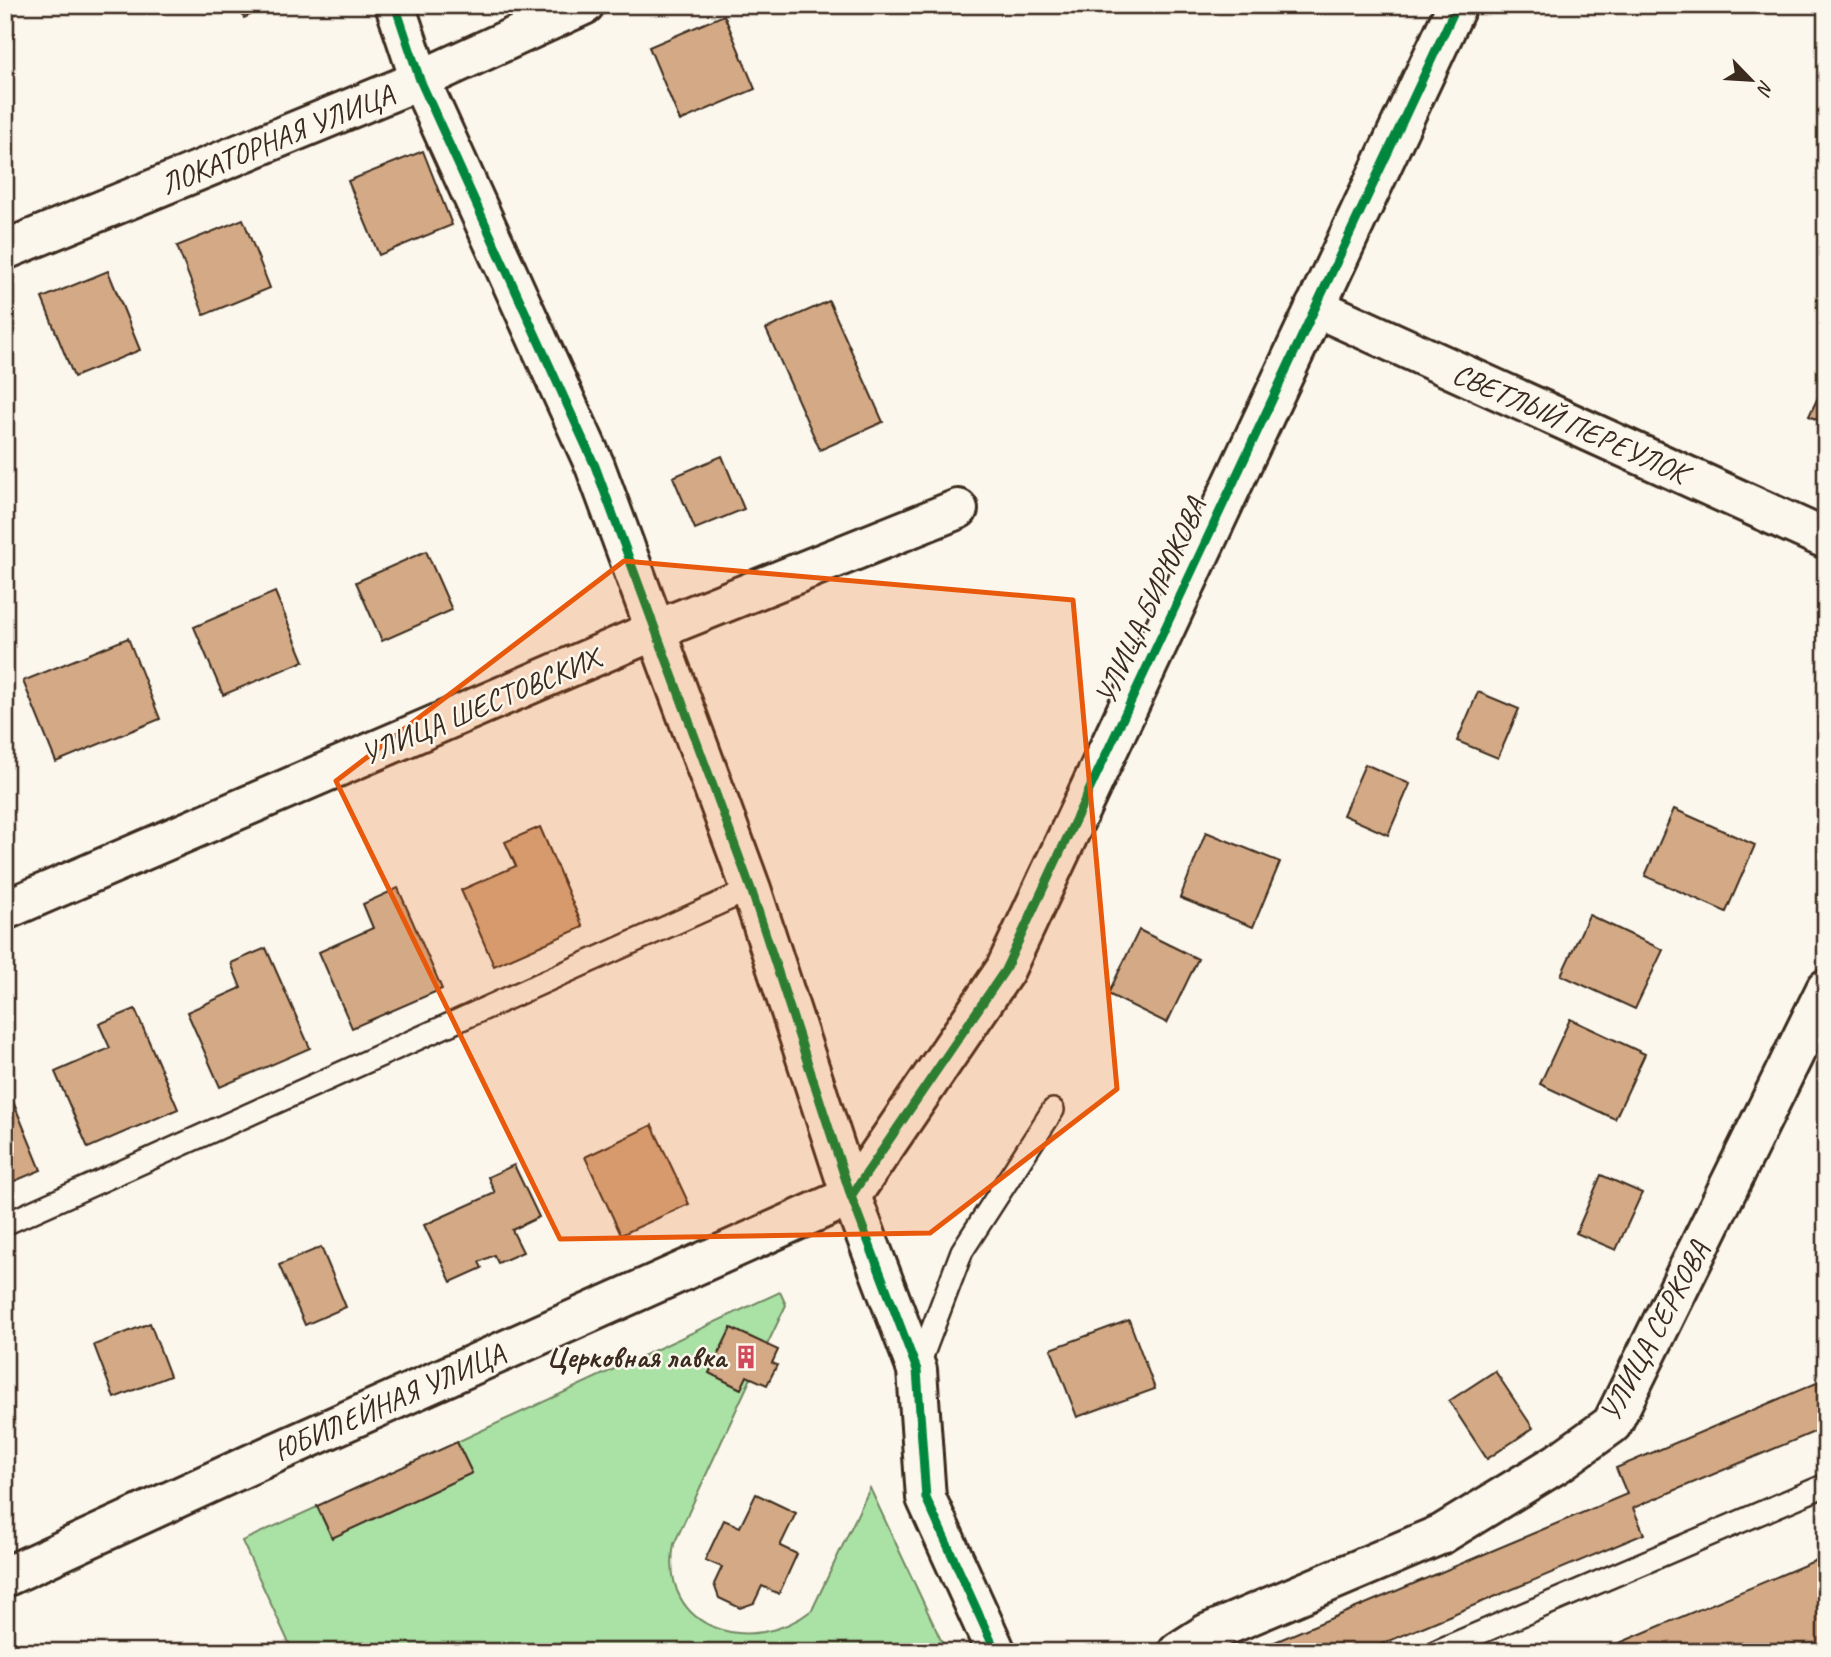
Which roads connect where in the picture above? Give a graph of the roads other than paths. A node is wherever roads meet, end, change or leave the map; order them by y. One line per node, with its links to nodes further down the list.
1 (395, 5): 4 (street)
2 (584, 5): 4 (street, ЛОКАТОРНАЯ УЛИЦА)
3 (1457, 5): 6 (street, УЛИЦА БИРЮКОВА)
4 (420, 80): 5 (street, ЛОКАТОРНАЯ УЛИЦА); 9 (street)
5 (5, 250)
6 (1315, 307): 8 (street, СВЕТЛЫЙ ПЕРЕУЛОК); 14 (street, УЛИЦА БИРЮКОВА)
7 (958, 509): 9 (street, УЛИЦА ШЕСТОВСКИХ)
8 (1826, 539)
9 (656, 630): 10 (street); 11 (street, УЛИЦА ШЕСТОВСКИХ)
10 (751, 889): 14 (street); 15 (lane)
11 (5, 910)
12 (1826, 989): 20 (street, УЛИЦА СЕРКОВА)
13 (1054, 1111): 16 (lane)
14 (851, 1196): 16 (street); 18 (street, ЮБИЛЕЙНАЯ УЛИЦА)
15 (5, 1224)
16 (916, 1370): 19 (street)
17 (1826, 1485): 21 (lane)
18 (5, 1577)
19 (996, 1652)
20 (1178, 1652)
21 (1435, 1652)

